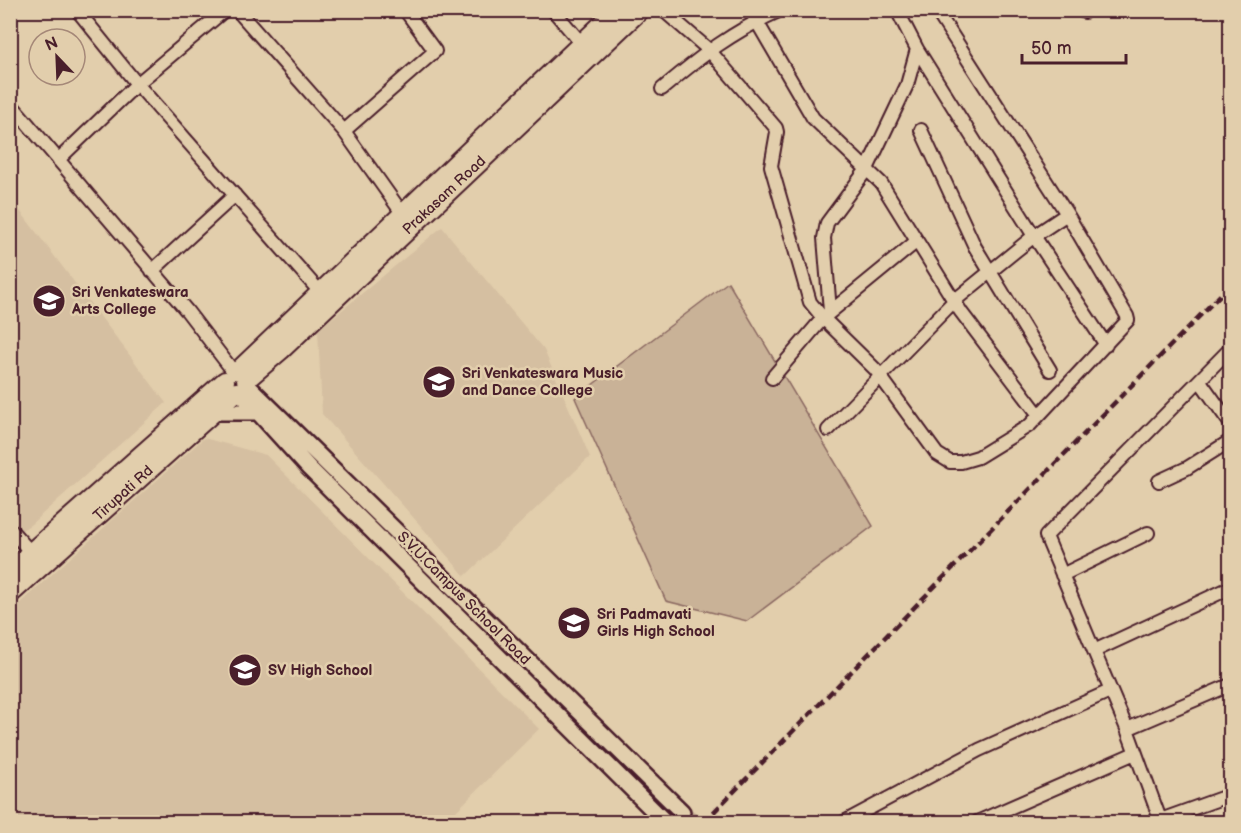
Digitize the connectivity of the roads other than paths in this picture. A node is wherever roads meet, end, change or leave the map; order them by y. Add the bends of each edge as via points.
1 (77, 10) edge
2 (225, 10) edge
3 (237, 10) edge
4 (405, 10) edge
5 (553, 10) edge
6 (617, 10) edge
7 (640, 10) edge
8 (663, 10) edge
9 (781, 10) edge
10 (897, 10) edge
11 (936, 10) edge
12 (753, 16) edge
13 (582, 44) junction
14 (917, 49) junction
15 (709, 50) junction
16 (137, 84) junction
17 (662, 89) dead end
18 (10, 103) edge
19 (921, 130) dead end
20 (344, 131) junction
21 (58, 160) junction
22 (867, 169) junction
23 (235, 195) junction
24 (402, 213) junction
25 (1067, 214) junction
26 (1034, 236) junction
27 (917, 241) junction
28 (152, 271) junction
29 (990, 272) junction
30 (320, 292) junction
31 (954, 301) junction
32 (826, 314) junction
33 (1106, 345) junction
34 (1230, 349) edge
35 (1050, 370) dead end
36 (880, 377) junction
37 (772, 378) dead end
38 (238, 381) junction
39 (1200, 381) junction
40 (215, 411) junction
41 (257, 412) junction
42 (1039, 415) junction
43 (1230, 423) edge
44 (828, 430) dead end
45 (1230, 441) edge
46 (1160, 481) dead end
47 (10, 529) edge
48 (1148, 533) dead end
49 (37, 559) junction
50 (1062, 575) junction
51 (14, 577) edge
52 (1230, 588) edge
53 (1094, 651) junction
54 (1230, 685) edge
55 (1110, 691) junction
56 (1127, 729) junction
57 (1135, 753) junction
58 (1230, 795) edge
59 (682, 812) tunnel mouth
60 (665, 822) edge
61 (844, 822) edge
62 (977, 822) edge
63 (1159, 822) edge

1 - 16 street
2 - 16 street
3 - 20 street
4 - 20 street via 435,51
5 - 13 street
6 - 13 main road, Prakasam Road
7 - 38 main road, Prakasam Road via 281,350
8 - 15 street
9 - 12 street
10 - 14 street
11 - 25 street
12 - 15 street
12 - 22 street via 813,118
13 - 24 main road, Prakasam Road
14 - 22 street via 907,85
14 - 26 street
15 - 17 street
15 - 32 street via 776,128 771,166 806,296
16 - 21 street
16 - 23 street
18 - 21 street
19 - 29 street
20 - 24 street
21 - 28 street
22 - 27 street via 882,183
22 - 32 street via 827,223
23 - 28 street
23 - 30 street
24 - 30 main road, Prakasam Road
25 - 26 street
25 - 33 street via 1127,316 1127,322
26 - 29 street
26 - 33 street
27 - 31 street
27 - 32 street
28 - 38 street
29 - 31 street
29 - 35 street
30 - 38 main road, Prakasam Road
31 - 36 street
31 - 42 street
32 - 36 street
32 - 37 street
33 - 42 street
34 - 39 street
36 - 42 street via 938,454 950,462 978,457 1030,425
36 - 44 street
38 - 40 main road, Tirupati Rd
38 - 41 street, S.V.U.Campus School Road
38 - 49 main road, Tirupati Rd
38 - 59 street, S.V.U.Campus School Road
39 - 43 street
39 - 50 street via 1048,531 1047,540
40 - 41 street
40 - 49 main road, Tirupati Rd
41 - 60 street, S.V.U.Campus School Road
45 - 46 street
47 - 49 street
48 - 50 street
49 - 51 main road, Tirupati Rd
50 - 53 street
52 - 53 street
53 - 55 street
54 - 56 street
55 - 56 street
55 - 61 street via 979,750
56 - 57 street
57 - 62 street
57 - 63 street
58 - 63 street

